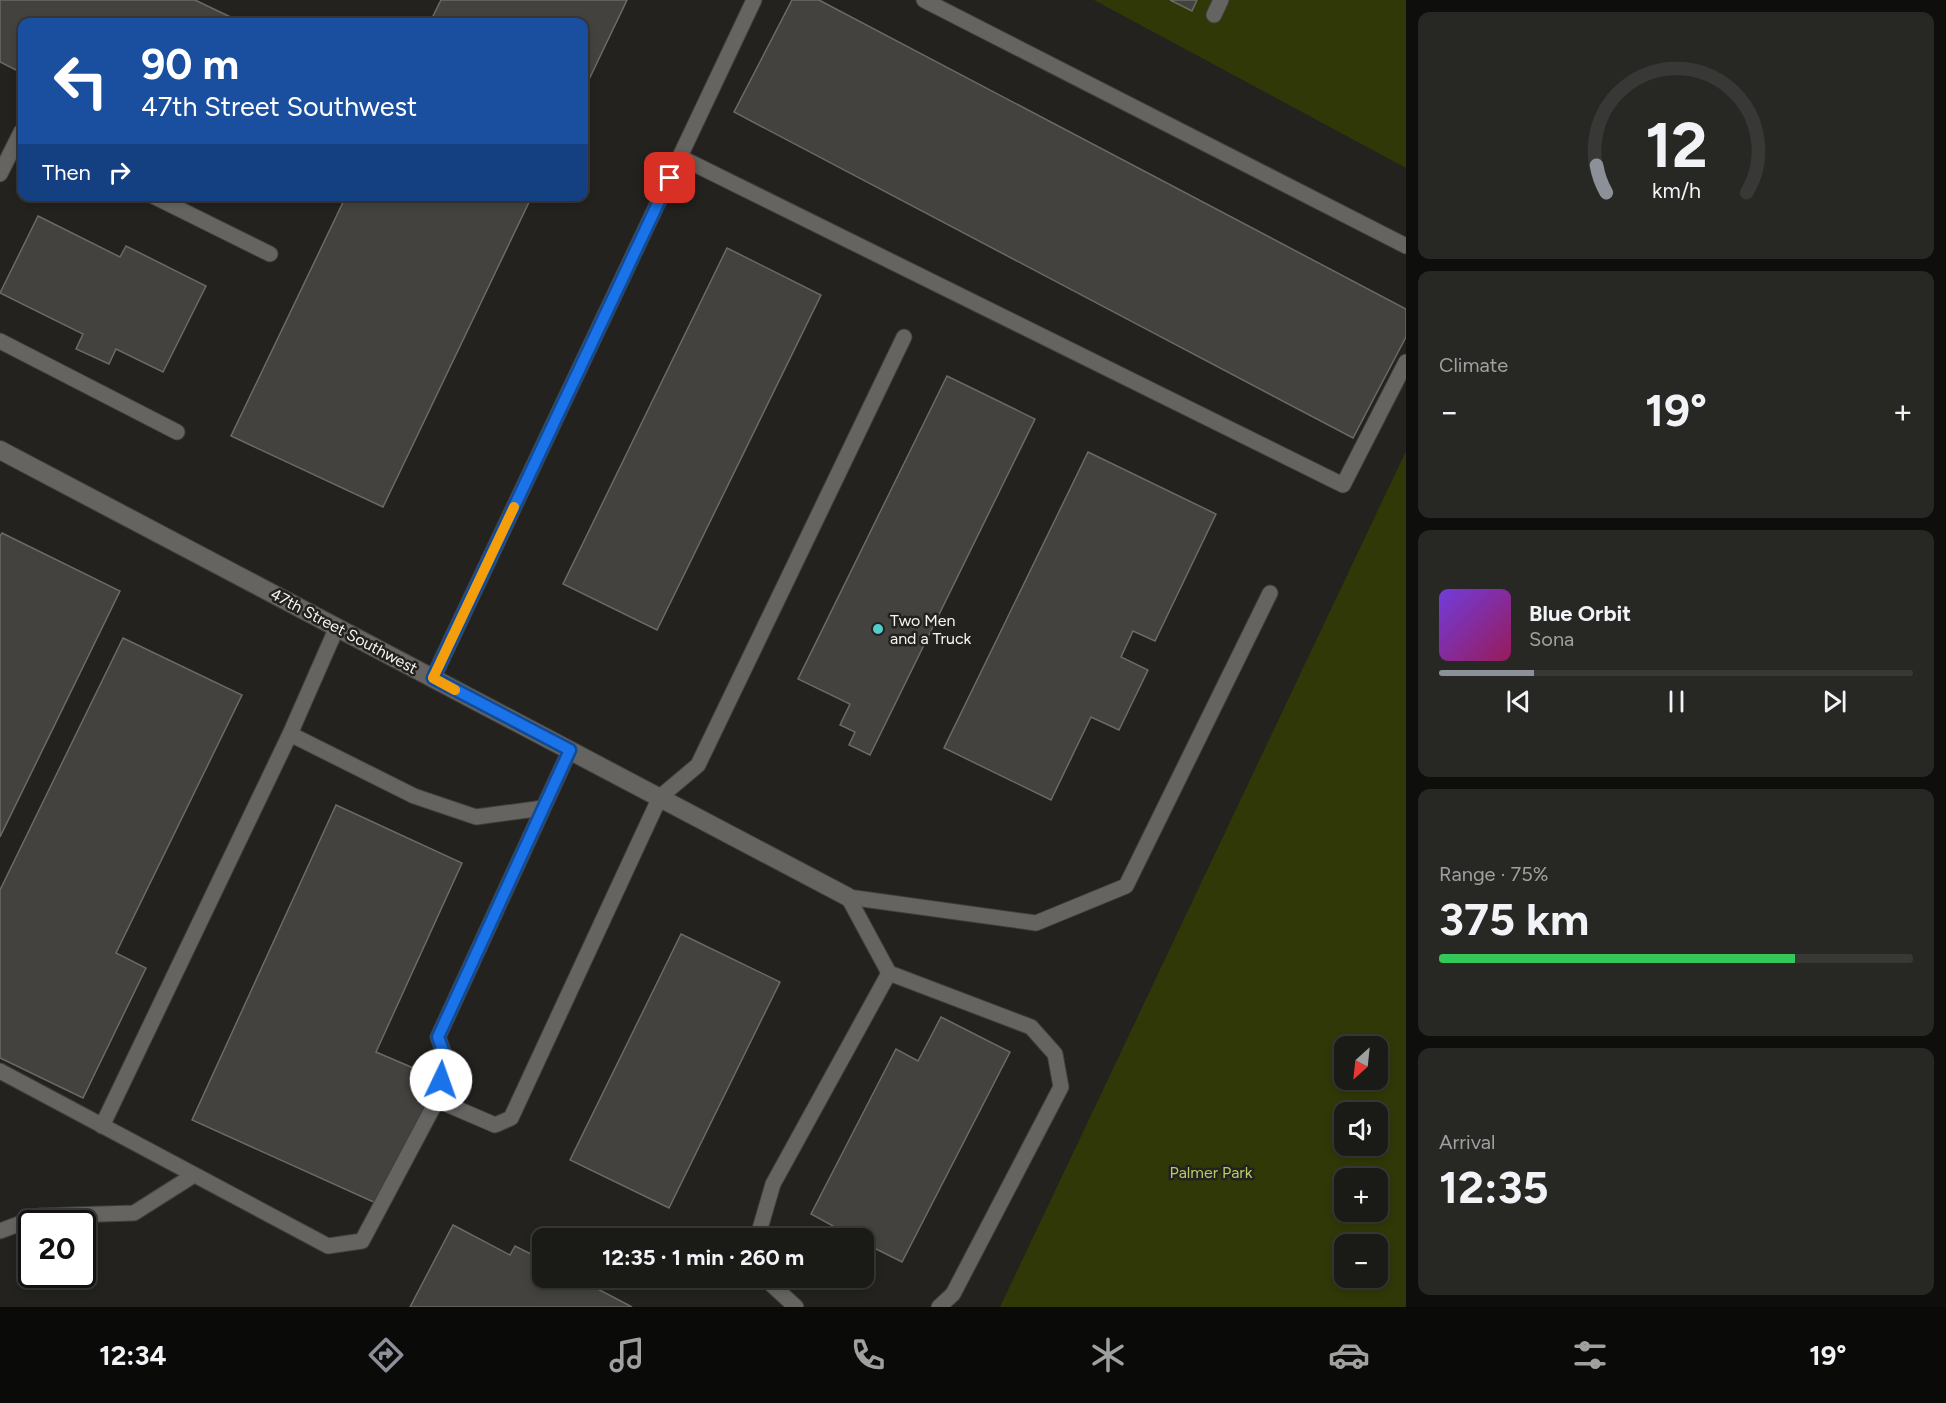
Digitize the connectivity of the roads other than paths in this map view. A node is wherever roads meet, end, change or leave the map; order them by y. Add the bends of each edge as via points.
1 (754, 0) edge
2 (924, 0) edge
3 (1221, 0) edge
4 (1214, 15) dead end
5 (18, 138) edge
6 (680, 157) junction
7 (0, 174) edge
8 (163, 201) edge
9 (1406, 246) edge
10 (270, 254) dead end
11 (904, 337) dead end
12 (0, 341) edge
13 (1406, 362) edge
14 (177, 432) dead end
15 (0, 450) edge
16 (1270, 593) dead end
17 (337, 627) junction
18 (433, 678) junction
19 (290, 734) junction
20 (570, 750) junction
21 (660, 797) junction
22 (543, 808) junction
23 (848, 897) junction
24 (889, 973) junction
25 (0, 1071) edge
26 (437, 1101) junction
27 (102, 1126) junction
28 (194, 1175) junction
29 (760, 1228) edge
30 (0, 1231) edge
31 (775, 1288) edge
32 (796, 1307) edge
33 (939, 1307) edge

1 - 6 lane
2 - 9 lane
3 - 4 lane
5 - 7 lane
6 - 13 lane via 1343,485
6 - 18 lane
8 - 10 lane
11 - 21 lane via 698,765
12 - 14 lane
15 - 17 street, 47th Street Southwest
16 - 23 lane via 1126,886 1036,923
17 - 18 street, 47th Street Southwest
17 - 19 lane
18 - 20 street, 47th Street Southwest
19 - 22 lane via 414,796 476,817
19 - 27 lane
20 - 21 street, 47th Street Southwest
20 - 22 lane
21 - 23 street, 47th Street Southwest
21 - 26 lane via 511,1118 495,1125
22 - 26 lane via 438,1037 446,1059
23 - 24 lane
24 - 29 lane via 773,1184
24 - 33 lane via 1031,1027 1055,1054 1061,1087 953,1294
25 - 27 lane
26 - 28 lane via 362,1241 328,1246
27 - 28 lane
28 - 30 lane via 134,1213 40,1216
31 - 32 lane

